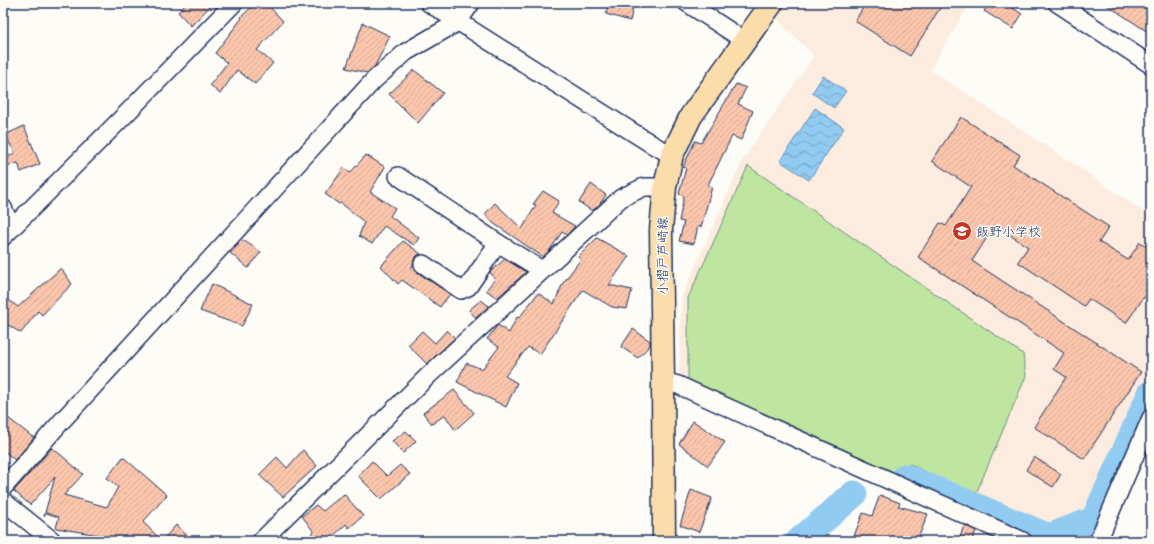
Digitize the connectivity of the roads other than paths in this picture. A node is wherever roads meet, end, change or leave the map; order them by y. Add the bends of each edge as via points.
1 (234, 3) edge
2 (429, 3) edge
3 (471, 3) edge
4 (687, 3) edge
5 (772, 3) edge
6 (1057, 3) edge
7 (458, 22) junction
8 (745, 41) junction
9 (1151, 66) edge
10 (672, 155) junction
11 (398, 176) dead end
12 (665, 187) junction
13 (3, 208) edge
14 (7, 233) edge
15 (498, 243) junction
16 (423, 264) dead end
17 (542, 270) junction
18 (663, 381) junction
19 (1151, 418) edge
20 (3, 488) edge
21 (3, 501) edge
22 (1005, 537) edge
23 (53, 541) edge
24 (261, 541) edge
25 (664, 541) edge
26 (1023, 541) edge
27 (1098, 541) edge

1 - 14 street
2 - 7 street
3 - 7 street
4 - 8 street
5 - 8 main road, 小摺戸芦崎線
6 - 9 street
7 - 10 street
7 - 20 street via 406,52 374,80
8 - 10 main road, 小摺戸芦崎線 via 691,116
10 - 12 main road, 小摺戸芦崎線
11 - 15 street
12 - 17 street via 644,187 621,198
12 - 18 main road, 小摺戸芦崎線 via 660,230
13 - 14 street
15 - 16 street via 468,287 461,290
15 - 17 street
17 - 24 street via 430,374
18 - 22 street via 678,385
18 - 25 main road, 小摺戸芦崎線
19 - 27 street
21 - 23 street
22 - 26 street

